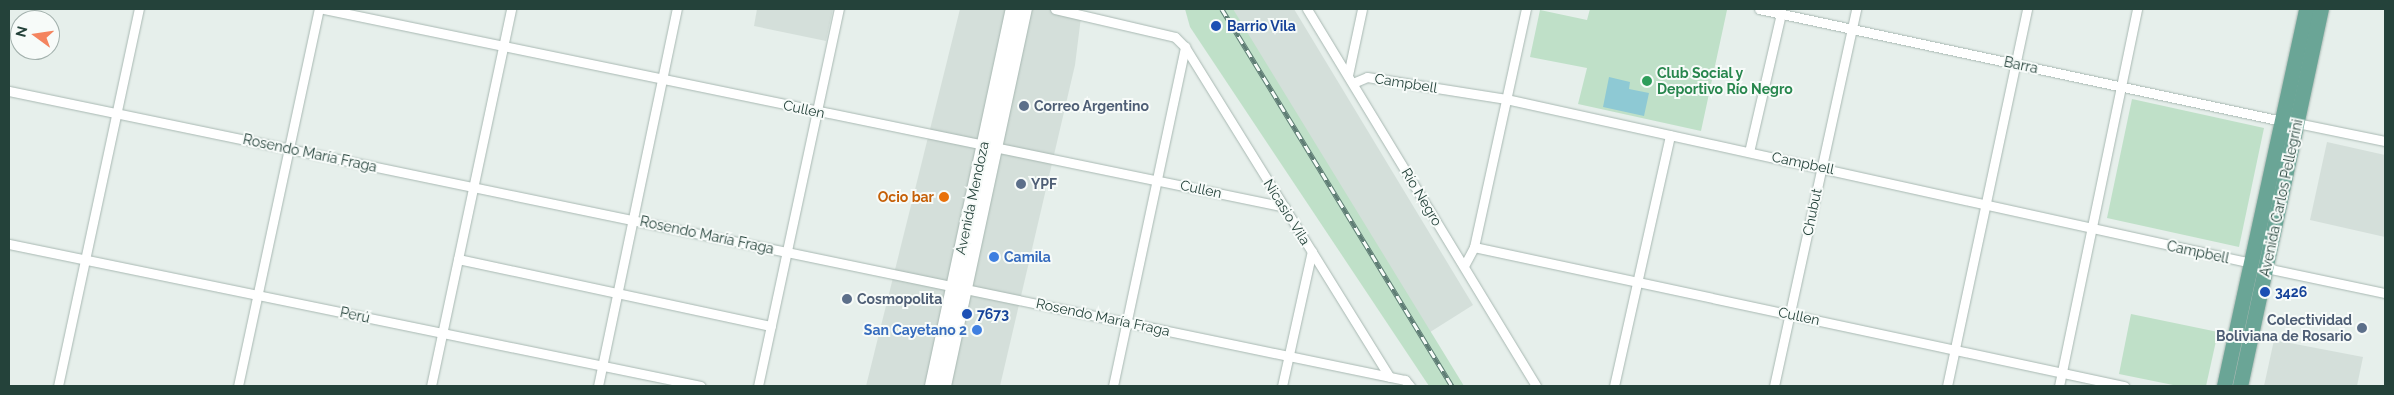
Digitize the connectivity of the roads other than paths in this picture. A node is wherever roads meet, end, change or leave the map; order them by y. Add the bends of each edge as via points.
1 (139, 9) edge
2 (319, 9) edge
3 (324, 9) edge
4 (511, 9) edge
5 (677, 9) edge
6 (839, 9) edge
7 (1013, 9) edge
8 (1025, 9) edge
9 (1055, 9) edge
10 (1307, 9) edge
11 (1362, 9) edge
12 (1526, 9) edge
13 (1759, 9) edge
14 (1856, 9) edge
15 (2028, 9) edge
16 (2136, 9) edge
17 (2306, 9) edge
18 (2322, 9) edge
19 (1780, 13) junction
20 (1852, 28) junction
21 (503, 46) junction
22 (1184, 47) junction
23 (2016, 64) junction
24 (662, 79) junction
25 (1351, 79) junction
26 (2120, 86) junction
27 (9, 91) edge
28 (1506, 99) junction
29 (817, 111) junction
30 (116, 113) junction
31 (2290, 122) junction
32 (1670, 135) junction
33 (2385, 141) edge
34 (989, 147) junction
35 (289, 148) junction
36 (1749, 152) junction
37 (1822, 167) junction
38 (1156, 180) junction
39 (474, 187) junction
40 (1985, 205) junction
41 (1285, 207) junction
42 (632, 219) junction
43 (2092, 230) junction
44 (9, 244) edge
45 (1474, 247) junction
46 (1312, 251) junction
47 (787, 252) junction
48 (458, 259) junction
49 (85, 260) junction
50 (2259, 265) junction
51 (1464, 266) junction
52 (1637, 282) junction
53 (959, 287) junction
54 (617, 293) junction
55 (2385, 293) edge
56 (258, 295) junction
57 (1790, 314) junction
58 (1127, 322) junction
59 (771, 326) junction
60 (442, 333) junction
61 (1955, 350) junction
62 (1288, 356) junction
63 (602, 366) junction
64 (2062, 373) junction
65 (1390, 377) junction
66 (1408, 383) edge
67 (58, 386) edge
68 (238, 386) edge
69 (431, 386) edge
70 (598, 386) edge
71 (700, 386) edge
72 (758, 386) edge
73 (932, 386) edge
74 (944, 386) edge
75 (1113, 386) edge
76 (1282, 386) edge
77 (1536, 386) edge
78 (1614, 386) edge
79 (1774, 386) edge
80 (1947, 386) edge
81 (2058, 386) edge
82 (2124, 386) edge
83 (2224, 386) edge
84 (2240, 386) edge

1 - 30 street
2 - 35 street
3 - 21 street, Cullen
4 - 21 street
5 - 24 street
6 - 29 street
7 - 34 main road, Avenida Mendoza
8 - 34 main road, Avenida Mendoza
9 - 22 street via 1175,36
10 - 25 street, Río Negro
11 - 25 street
12 - 28 street
13 - 19 street, Barra
14 - 20 street, Chubut
15 - 23 street
16 - 26 street
17 - 31 main road, Avenida Carlos Pellegrini
18 - 31 main road, Avenida Carlos Pellegrini
19 - 20 street, Barra
19 - 36 street
20 - 23 street, Barra
20 - 37 street, Chubut
21 - 24 street, Cullen
21 - 39 street
22 - 38 street
22 - 41 street, Nicasio Vila
23 - 26 street, Barra
23 - 40 street
24 - 29 street, Cullen
24 - 42 street
25 - 28 street, Campbell via 1367,77
25 - 51 street, Río Negro
26 - 31 street, Barra
26 - 43 street
27 - 30 street, Rosendo María Fraga
28 - 32 street, Campbell
28 - 45 street
29 - 34 street, Cullen
29 - 47 street
30 - 35 street, Rosendo María Fraga
30 - 49 street
31 - 33 street, Barra
31 - 50 main road, Avenida Carlos Pellegrini
32 - 36 street, Campbell
32 - 52 street
34 - 38 street, Cullen
34 - 53 main road, Avenida Mendoza
35 - 39 street, Rosendo María Fraga
35 - 56 street
36 - 37 street, Campbell
37 - 40 street, Campbell
37 - 57 street, Chubut
38 - 41 street, Cullen
38 - 58 street
39 - 42 street, Rosendo María Fraga
39 - 48 street
40 - 43 street, Campbell
40 - 61 street
41 - 46 street, Nicasio Vila
42 - 47 street, Rosendo María Fraga
42 - 54 street
43 - 50 street, Campbell
43 - 64 street
44 - 49 street, Perú
45 - 51 street
45 - 52 street, Cullen
46 - 62 street
46 - 65 street, Nicasio Vila
47 - 53 street, Rosendo María Fraga
47 - 59 street
48 - 54 street
48 - 60 street
49 - 56 street, Perú
49 - 67 street
50 - 55 street, Campbell
50 - 83 main road, Avenida Carlos Pellegrini
50 - 84 main road, Avenida Carlos Pellegrini
51 - 77 street, Río Negro
52 - 57 street, Cullen
52 - 78 street
53 - 58 street, Rosendo María Fraga
53 - 73 main road, Avenida Mendoza
53 - 74 main road, Avenida Mendoza
54 - 59 street
54 - 63 street
56 - 60 street, Perú
56 - 68 street
57 - 61 street, Cullen
57 - 79 street, Chubut
58 - 62 street, Rosendo María Fraga
58 - 75 street
59 - 72 street
60 - 63 street, Perú
60 - 69 street
61 - 64 street, Cullen
61 - 80 street
62 - 65 street, Rosendo María Fraga
62 - 76 street
63 - 70 street
63 - 71 street, Perú
64 - 81 street
64 - 82 street, Cullen
65 - 66 street, Rosendo María Fraga

